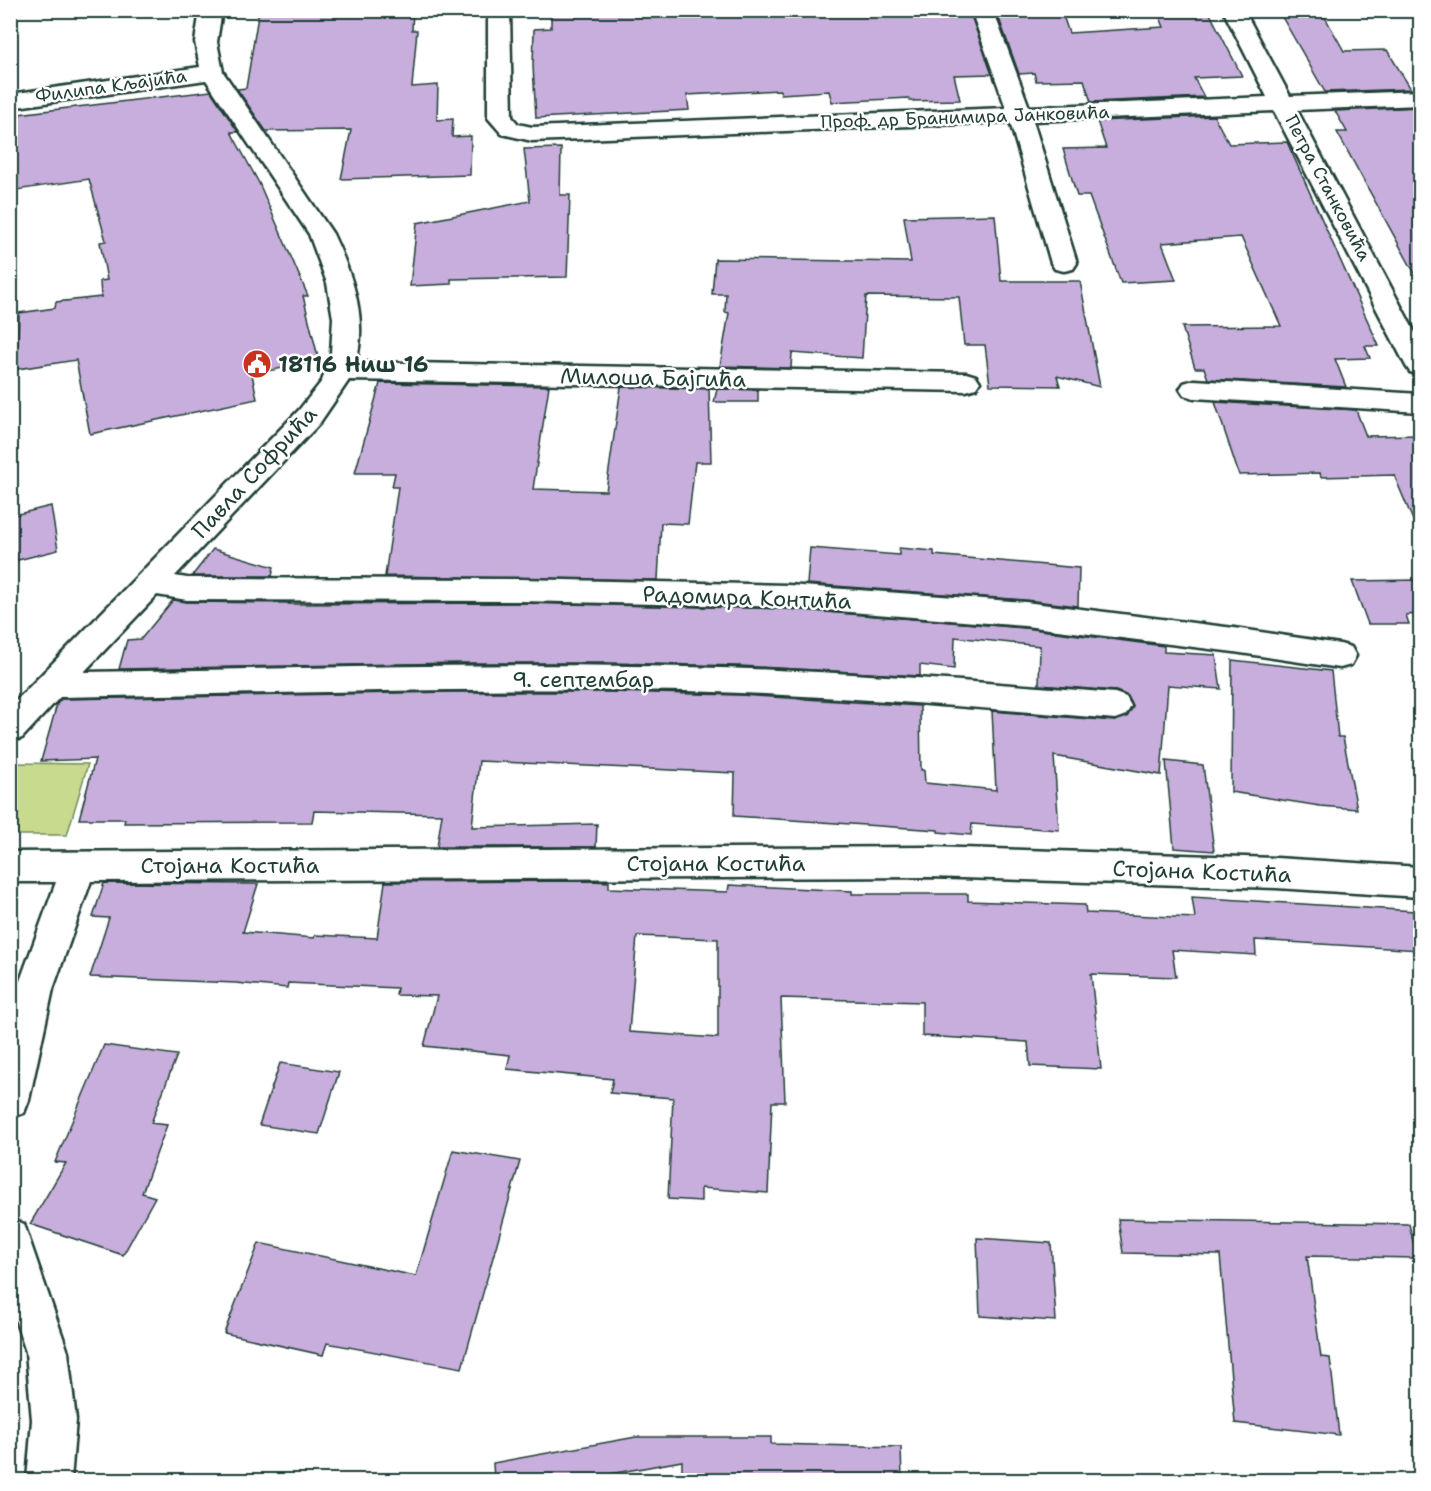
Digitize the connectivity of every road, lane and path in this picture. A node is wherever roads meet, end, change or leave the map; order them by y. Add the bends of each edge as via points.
1 (211, 10) edge
2 (498, 10) edge
3 (982, 10) edge
4 (1233, 10) edge
5 (212, 72) junction
6 (1420, 98) edge
7 (10, 101) edge
8 (1284, 104) junction
9 (1020, 115) junction
10 (1064, 263) dead end
11 (1420, 366) edge
12 (340, 371) junction
13 (966, 382) dead end
14 (1194, 389) dead end
15 (1420, 403) edge
16 (150, 582) junction
17 (1340, 656) dead end
18 (50, 685) junction
19 (1115, 706) dead end
20 (10, 729) edge
21 (79, 865) junction
22 (10, 867) edge
23 (1420, 882) edge
24 (23, 993) edge
25 (10, 1100) edge
26 (10, 1238) edge
27 (49, 1480) edge

1 - 5 street, Павла Софрића via 206,42
2 - 9 street, Проф. др Бранимира Јанковића via 500,118 510,129 532,134
3 - 9 street
4 - 8 street, Петра Станковића
5 - 7 street, Филипа Кљајића
5 - 12 street, Павла Софрића via 321,234 333,258 348,334
6 - 8 street, Проф. др Бранимира Јанковића
8 - 9 street, Проф. др Бранимира Јанковића
8 - 11 street, Петра Станковића
9 - 10 street
12 - 13 street, Милоша Бајгића
12 - 16 street, Павла Софрића via 309,417
14 - 15 street
16 - 17 street, Радомира Контића via 187,589 800,596 1036,615
16 - 18 street, Павла Софрића
18 - 19 street, 9. септембар via 464,678 686,679 891,688
18 - 20 street, Павла Софрића
21 - 22 street, Стојана Костића
21 - 23 street, Стојана Костића via 929,862 1275,873
21 - 24 street
24 - 25 street
26 - 27 street via 47,1353 54,1420

